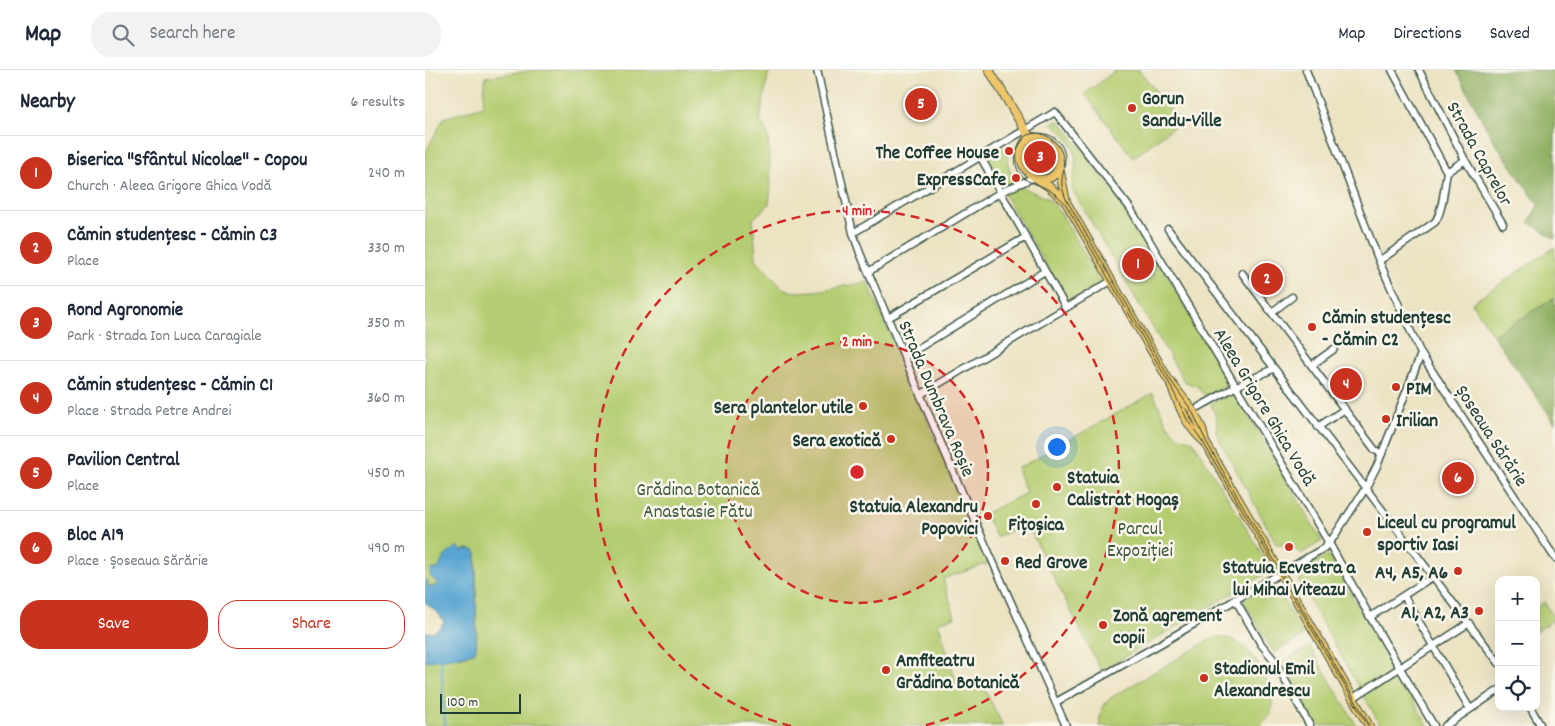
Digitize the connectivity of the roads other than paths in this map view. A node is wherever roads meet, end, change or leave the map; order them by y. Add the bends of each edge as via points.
1 (817, 70) edge
2 (989, 70) edge
3 (1306, 70) edge
4 (1392, 70) edge
5 (1419, 70) edge
6 (1025, 131) junction
7 (1030, 138) junction
8 (980, 156) junction
9 (1465, 160) junction
10 (1059, 165) junction
11 (1447, 172) junction
12 (1037, 178) junction
13 (1001, 192) junction
14 (1066, 202) junction
15 (1503, 224) dead end
16 (1168, 229) dead end
17 (853, 233) junction
18 (1026, 237) junction
19 (1379, 261) junction
20 (1045, 271) junction
21 (868, 272) junction
22 (1242, 273) dead end
23 (1111, 281) junction
24 (1292, 297) dead end
25 (1066, 308) junction
26 (1272, 312) junction
27 (888, 318) junction
28 (1335, 349) dead end
29 (1421, 354) junction
30 (904, 358) junction
31 (1312, 365) junction
32 (1273, 369) junction
33 (1235, 387) junction
34 (921, 396) junction
35 (1199, 407) dead end
36 (1345, 409) junction
37 (1318, 427) junction
38 (1383, 454) junction
39 (1365, 490) junction
40 (1329, 543) junction
41 (1555, 558) edge
42 (1281, 573) junction
43 (1431, 577) junction
44 (1404, 596) junction
45 (1235, 599) junction
46 (1370, 617) junction
47 (1469, 623) junction
48 (1433, 646) junction
49 (1495, 658) edge
50 (1400, 668) junction
51 (1495, 693) edge
52 (1353, 698) junction
53 (1056, 702) junction
54 (1470, 709) junction
55 (1533, 711) edge
56 (1066, 726) edge
57 (1310, 726) edge
58 (1369, 726) edge
59 (1435, 726) edge
60 (1445, 726) edge
61 (1541, 726) edge

1 - 17 street, Strada Dumbrava Roșie
2 - 6 main road
3 - 19 street, Șoseaua Sărărie
4 - 11 street
5 - 9 street, Strada Caprelor
6 - 7 main road
6 - 8 street
6 - 33 street, Aleea Grigore Ghica Vodă via 1055,112 1130,208
7 - 10 main road via 1049,142 1058,155
7 - 12 main road via 1023,144 1021,158 1025,169
8 - 13 street
8 - 17 street
9 - 11 street
9 - 15 street, Strada Caprelor
10 - 12 main road via 1052,176 1044,180
10 - 14 main road
11 - 19 street via 1440,215 1435,222
12 - 13 street
12 - 14 main road
13 - 18 street
13 - 21 street
14 - 23 main road
16 - 32 street
17 - 21 street, Strada Dumbrava Roșie
18 - 20 street
18 - 27 street
19 - 29 street, Șoseaua Sărărie
20 - 25 street
20 - 30 street
21 - 27 street, Strada Dumbrava Roșie
22 - 26 street
23 - 25 street
23 - 42 main road via 1168,379 1197,419 1205,442
24 - 26 street
25 - 34 street
26 - 31 street
27 - 30 street, Strada Dumbrava Roșie
28 - 31 street
29 - 38 street
29 - 41 street, Șoseaua Sărărie
30 - 34 street, Strada Dumbrava Roșie
31 - 36 street
32 - 33 street
32 - 37 street
33 - 35 street
33 - 40 street, Aleea Grigore Ghica Vodă
34 - 53 street, Strada Dumbrava Roșie
36 - 37 street
36 - 38 street via 1375,450
37 - 39 street
38 - 39 street
39 - 40 street
39 - 43 street
40 - 42 street
40 - 46 street, Aleea Grigore Ghica Vodă
42 - 45 street
42 - 52 main road
43 - 44 street
43 - 47 street
44 - 46 street
44 - 48 street
45 - 53 street
45 - 57 street via 1274,660
46 - 50 street, Aleea Grigore Ghica Vodă
47 - 48 street
47 - 49 street
48 - 50 street
48 - 54 street
50 - 52 street
50 - 59 street, Aleea Grigore Ghica Vodă
51 - 54 street
52 - 58 main road
53 - 56 street, Strada Dumbrava Roșie
54 - 60 street
55 - 61 street

